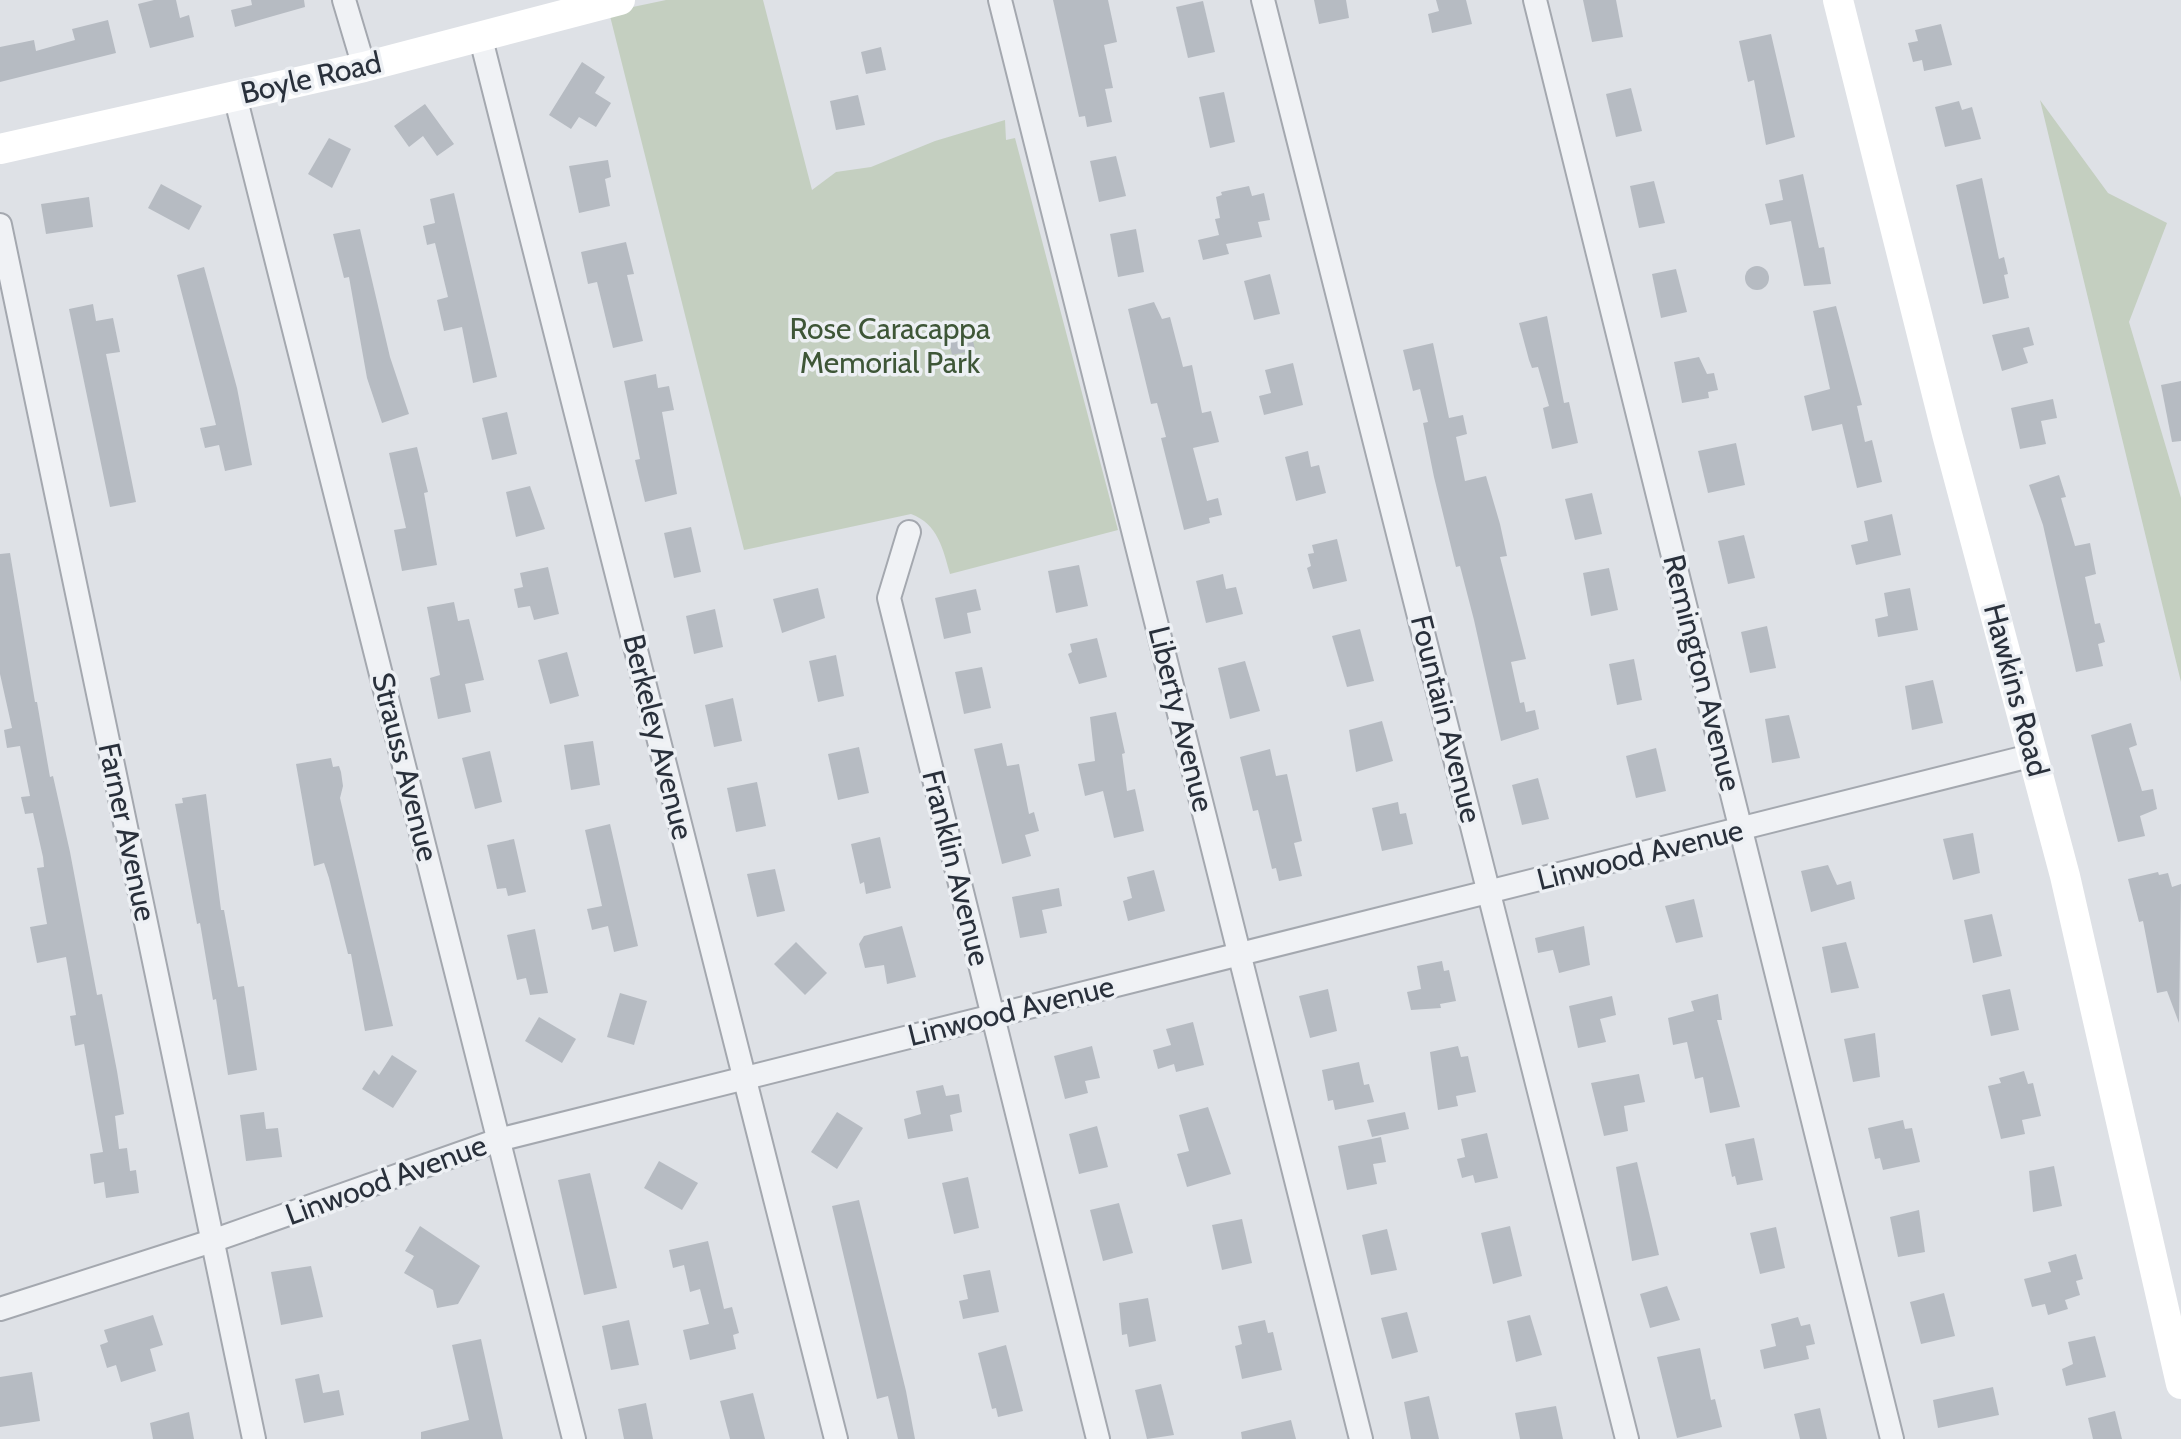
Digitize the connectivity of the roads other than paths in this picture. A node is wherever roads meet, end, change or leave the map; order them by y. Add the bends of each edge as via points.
1 (344, 0) edge
2 (620, 0) edge
3 (1000, 0) edge
4 (1263, 0) edge
5 (1535, 0) edge
6 (1838, 0) edge
7 (480, 35) junction
8 (364, 67) junction
9 (235, 96) junction
10 (0, 149) edge
11 (0, 225) edge
12 (909, 532) dead end
13 (2034, 755) junction
14 (1741, 830) junction
15 (1489, 891) junction
16 (1239, 953) junction
17 (993, 1015) junction
18 (745, 1079) junction
19 (498, 1140) junction
20 (212, 1241) junction
21 (0, 1309) edge
22 (2181, 1384) edge
23 (254, 1439) edge
24 (574, 1439) edge
25 (836, 1439) edge
26 (1098, 1439) edge
27 (1361, 1439) edge
28 (1627, 1439) edge
29 (1892, 1439) edge

1 - 8 street
2 - 7 street, Boyle Road
3 - 16 street, Liberty Avenue
4 - 15 street, Fountain Avenue
5 - 14 street, Remington Avenue
6 - 13 street, Hawkins Road
7 - 8 street, Boyle Road
7 - 18 street, Berkeley Avenue
8 - 9 street, Boyle Road
9 - 10 street, Boyle Road
9 - 19 street, Strauss Avenue
11 - 20 street, Farner Avenue
12 - 17 street, Franklin Avenue via 889,598
13 - 14 street, Linwood Avenue
13 - 22 street, Hawkins Road
14 - 15 street, Linwood Avenue
14 - 29 street, Remington Avenue
15 - 16 street, Linwood Avenue
15 - 28 street, Fountain Avenue
16 - 17 street, Linwood Avenue
16 - 27 street, Liberty Avenue
17 - 18 street, Linwood Avenue
17 - 26 street, Franklin Avenue
18 - 19 street, Linwood Avenue
18 - 25 street, Berkeley Avenue
19 - 20 street, Linwood Avenue
19 - 24 street, Strauss Avenue
20 - 21 street, Linwood Avenue
20 - 23 street, Farner Avenue

